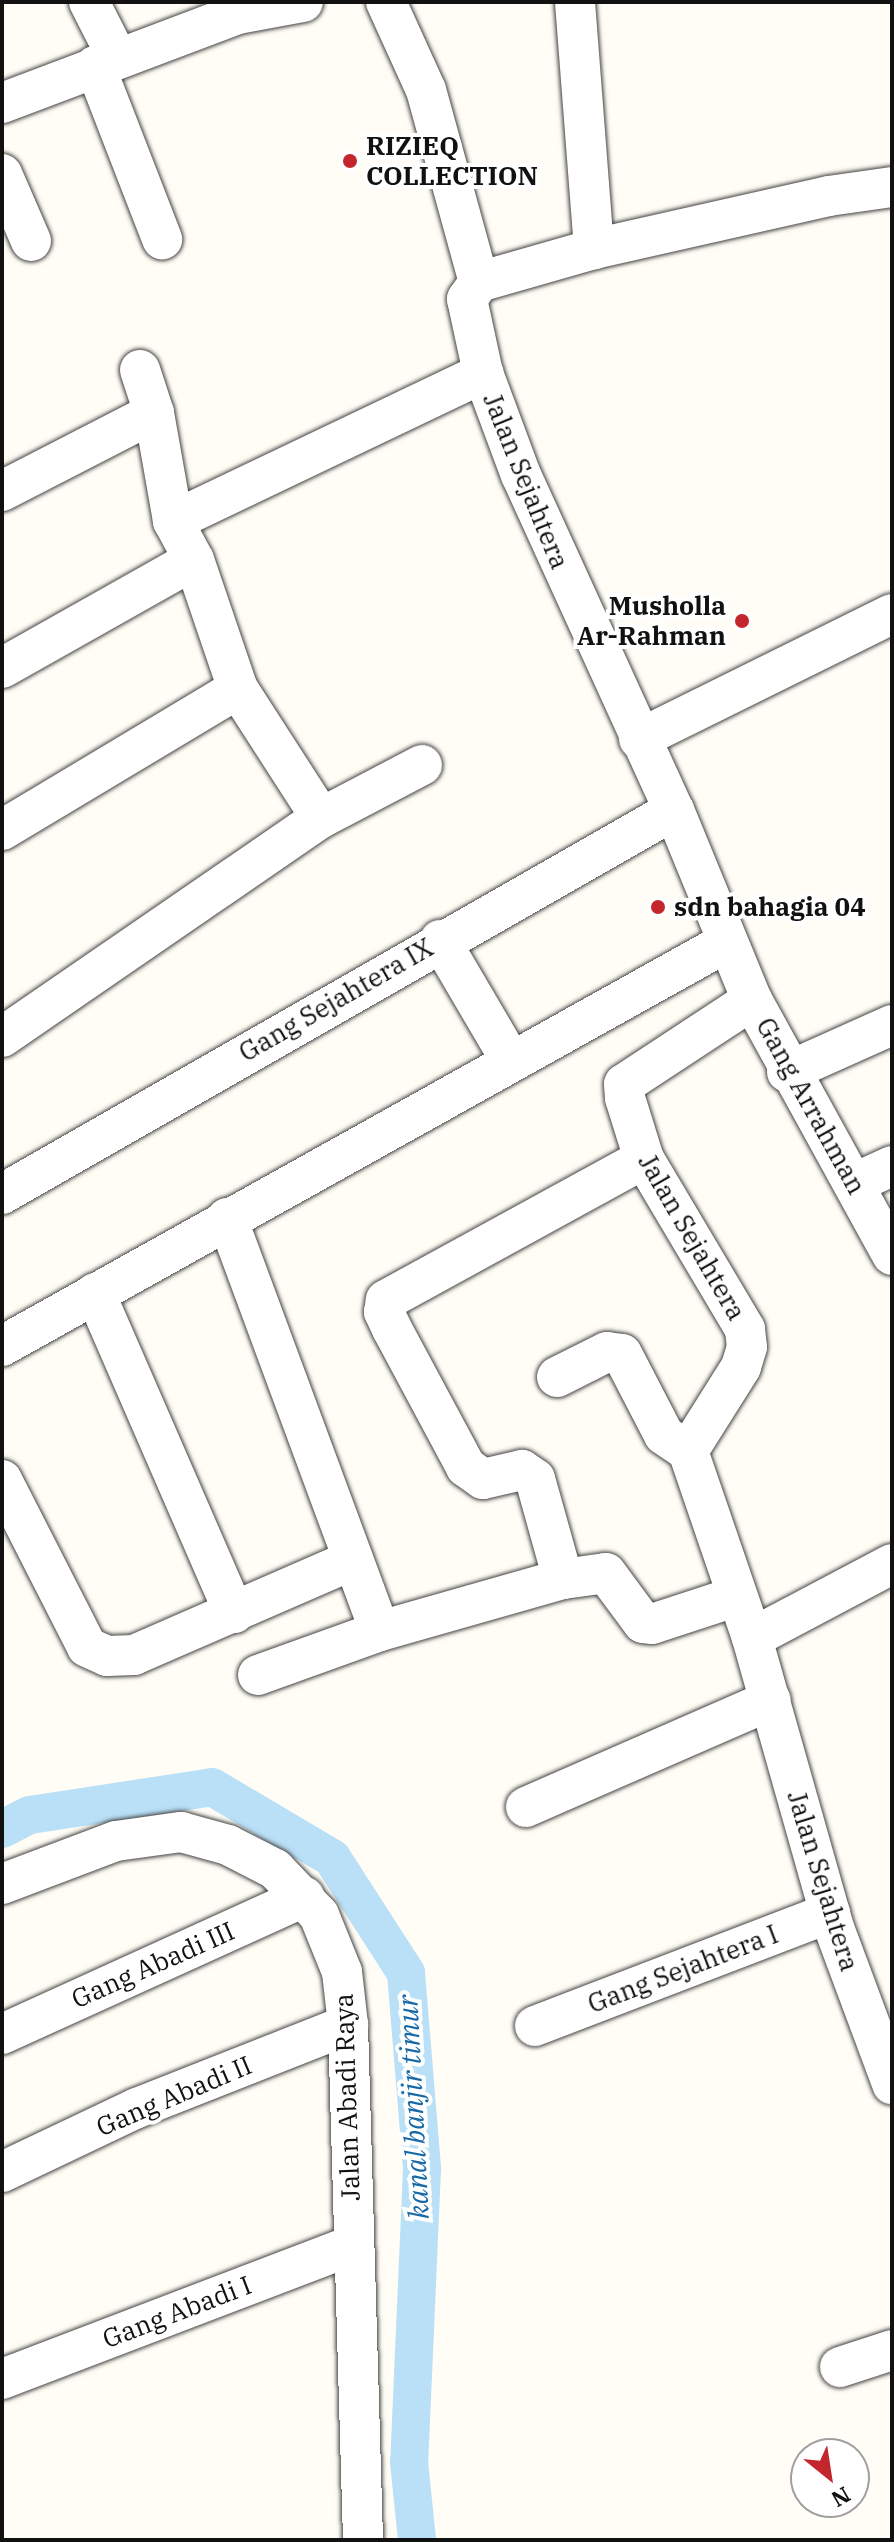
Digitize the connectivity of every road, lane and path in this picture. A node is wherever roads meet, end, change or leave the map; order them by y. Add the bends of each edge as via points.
1 (89, 2) edge
2 (303, 2) edge
3 (386, 2) edge
4 (575, 2) edge
5 (236, 8) edge
6 (106, 61) junction
7 (2, 103) edge
8 (2, 174) edge
9 (892, 187) edge
10 (162, 239) dead end
11 (31, 241) dead end
12 (594, 249) junction
13 (479, 282) junction
14 (140, 370) dead end
15 (483, 373) junction
16 (154, 413) junction
17 (2, 491) edge
18 (173, 521) junction
19 (194, 560) junction
20 (892, 614) edge
21 (2, 668) edge
22 (238, 689) junction
23 (639, 739) junction
24 (422, 765) dead end
25 (674, 810) junction
26 (321, 818) junction
27 (2, 830) edge
28 (440, 940) junction
29 (727, 942) junction
30 (752, 1000) junction
31 (892, 1025) edge
32 (2, 1037) edge
33 (511, 1061) junction
34 (787, 1072) junction
35 (644, 1159) junction
36 (892, 1166) edge
37 (855, 1183) junction
38 (2, 1194) edge
39 (227, 1218) junction
40 (892, 1255) edge
41 (95, 1293) junction
42 (2, 1346) edge
43 (557, 1377) dead end
44 (688, 1451) junction
45 (2, 1480) edge
46 (353, 1560) junction
47 (892, 1564) edge
48 (563, 1579) junction
49 (734, 1597) junction
50 (234, 1613) junction
51 (380, 1631) junction
52 (752, 1638) junction
53 (258, 1675) dead end
54 (771, 1700) junction
55 (526, 1807) dead end
56 (6, 1874) edge
57 (304, 1897) junction
58 (830, 1913) junction
59 (348, 2025) junction
60 (535, 2026) dead end
61 (2, 2034) edge
62 (892, 2083) edge
63 (2, 2172) edge
64 (352, 2245) junction
65 (892, 2350) edge
66 (840, 2367) dead end
67 (2, 2379) edge
68 (363, 2540) edge

1 - 6 street
2 - 5 street
3 - 13 street, Jalan Sejahtera via 426,90
4 - 12 street
5 - 6 street
6 - 7 street
6 - 10 street
8 - 11 street
9 - 12 street via 829,196
12 - 13 street
13 - 15 street, Jalan Sejahtera via 467,299
14 - 16 street
15 - 18 street
15 - 23 street, Jalan Sejahtera via 549,543
16 - 17 street
16 - 18 street
18 - 19 street
19 - 21 street
19 - 22 street
20 - 23 street
22 - 26 street
22 - 27 street
23 - 25 street, Jalan Sejahtera
24 - 26 street
25 - 28 street, Gang Sejahtera IX
25 - 29 street, Jalan Sejahtera
26 - 32 street
28 - 33 street
28 - 38 street, Gang Sejahtera IX
29 - 30 street, Jalan Sejahtera
29 - 33 street
30 - 34 street, Gang Arrahman
30 - 35 street, Jalan Sejahtera via 624,1084
31 - 34 street
33 - 39 street
34 - 37 street, Gang Arrahman
35 - 44 street, Jalan Sejahtera via 745,1329 741,1367
35 - 48 street via 386,1300 392,1329 466,1467 483,1479 522,1470 535,1479
36 - 37 street
37 - 40 street, Gang Arrahman
39 - 41 street
39 - 46 street
41 - 42 street
41 - 50 street
43 - 44 street via 607,1352 622,1354 664,1435
44 - 49 street, Jalan Sejahtera
45 - 50 street via 87,1647 107,1656 134,1655
46 - 50 street
46 - 51 street
47 - 52 street
48 - 49 street via 606,1573 643,1623 652,1624
48 - 51 street
49 - 52 street, Jalan Sejahtera
51 - 53 street
52 - 54 street, Jalan Sejahtera
54 - 55 street
54 - 58 street, Jalan Sejahtera
56 - 57 street, Jalan Abadi Raya via 116,1841 181,1832 259,1860
57 - 59 street, Jalan Abadi Raya via 334,1943
57 - 61 street, Gang Abadi III
58 - 60 street, Gang Sejahtera I
58 - 62 street, Jalan Sejahtera
59 - 63 street, Gang Abadi II via 137,2108
59 - 64 street, Jalan Abadi Raya
64 - 67 street, Gang Abadi I
64 - 68 street, Jalan Abadi Raya
65 - 66 street

